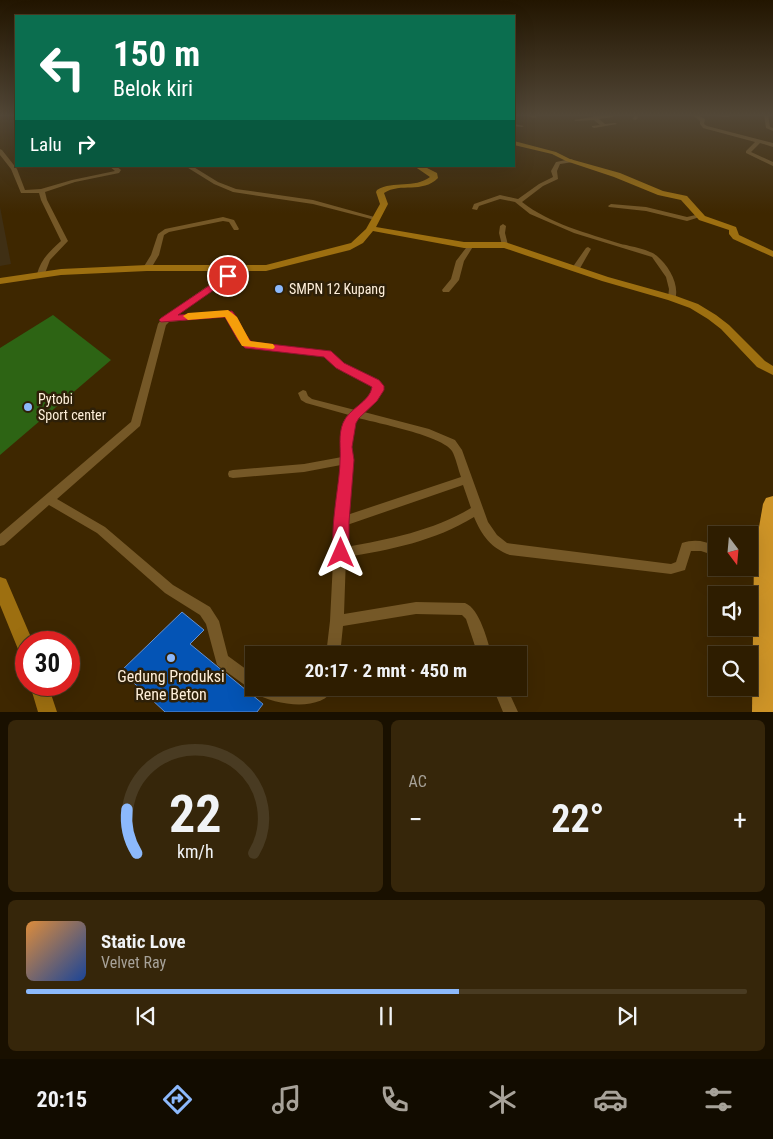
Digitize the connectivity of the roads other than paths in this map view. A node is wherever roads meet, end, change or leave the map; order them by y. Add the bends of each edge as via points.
1 (531, 147) edge
2 (753, 147) edge
3 (0, 151) edge
4 (15, 158) edge
5 (571, 161) junction
6 (10, 164) junction
7 (773, 164) edge
8 (114, 167) edge
9 (190, 167) edge
10 (419, 167) edge
11 (42, 191) junction
12 (517, 201) junction
13 (612, 206) dead end
14 (475, 210) dead end
15 (700, 216) junction
16 (375, 218) junction
17 (503, 226) dead end
18 (370, 228) junction
19 (236, 230) dead end
20 (505, 245) junction
21 (471, 246) junction
22 (588, 249) dead end
23 (773, 254) edge
24 (147, 268) junction
25 (239, 268) junction
26 (576, 268) junction
27 (40, 274) junction
28 (0, 281) edge
29 (446, 290) dead end
30 (672, 298) junction
31 (165, 320) junction
32 (773, 371) edge
33 (303, 393) dead end
34 (354, 415) junction
35 (347, 460) junction
36 (233, 474) dead end
37 (467, 479) junction
38 (50, 500) junction
39 (773, 504) edge
40 (477, 510) junction
41 (341, 522) junction
42 (0, 541) edge
43 (708, 548) edge
44 (341, 553) junction
45 (758, 563) edge
46 (758, 576) edge
47 (0, 584) edge
48 (337, 621) junction
49 (19, 631) edge
50 (334, 646) edge
51 (482, 646) edge
52 (245, 677) edge
53 (43, 696) edge
54 (275, 696) edge
55 (323, 696) edge
56 (504, 696) edge
57 (48, 712) edge
58 (511, 712) edge
59 (765, 712) edge

1 - 5 street
2 - 7 street via 748,152
3 - 6 street
4 - 6 street
5 - 12 street via 558,163 554,180
5 - 15 street via 684,198
6 - 11 street via 23,192
8 - 11 street via 117,172
9 - 16 street via 216,184 235,191 306,200
10 - 16 street via 434,174 434,178 421,186 385,188 380,192 384,204
11 - 27 street via 65,241 47,257
12 - 14 street via 500,197 476,205
12 - 30 street via 532,213 576,232 654,256 670,277
13 - 15 street via 646,209 687,219
15 - 23 street via 733,229 736,238
16 - 18 street
17 - 20 street
18 - 21 street
18 - 25 street via 367,235 352,247 266,268
19 - 24 street via 232,221 223,219 167,230 161,234 155,256
20 - 21 street
20 - 26 street
21 - 29 street via 460,261 455,280
22 - 26 street
24 - 25 street
24 - 27 street
25 - 31 street
26 - 30 street
27 - 28 street
30 - 32 street via 712,317
31 - 34 street via 224,312 234,320 243,340 249,345 327,354 378,386 373,398
31 - 38 street via 158,334 136,424
33 - 34 street via 309,401
34 - 35 street via 349,423 346,442
34 - 37 street via 425,432 451,443
35 - 36 street via 304,468
35 - 41 street
37 - 40 street
37 - 41 street
38 - 42 street
38 - 52 street via 101,530 168,589 206,611 212,621 222,660
39 - 45 highway via 764,556
40 - 43 street via 488,535 501,547 510,550 671,569 681,566 689,545
40 - 44 street via 462,520 396,544
41 - 44 street
44 - 48 street
46 - 59 highway
47 - 49 street
48 - 50 street
48 - 51 street via 416,608 465,609 471,615
53 - 57 street
54 - 55 street via 296,706 317,704
56 - 58 street

